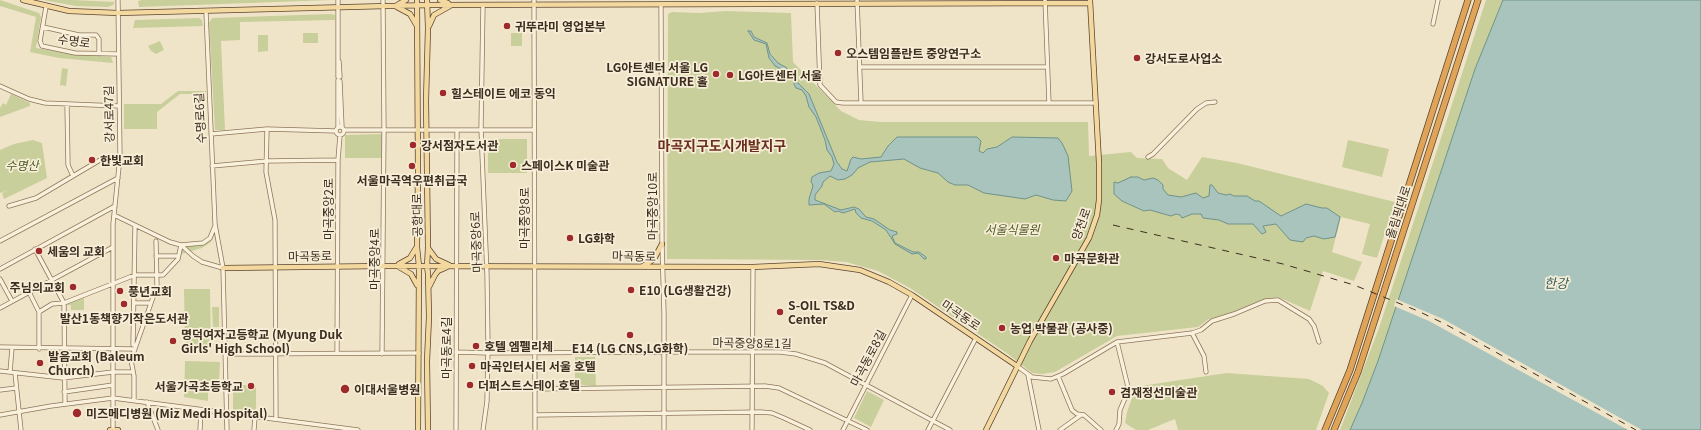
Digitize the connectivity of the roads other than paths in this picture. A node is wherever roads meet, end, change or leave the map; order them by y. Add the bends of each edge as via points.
1 (23, 0) edge
2 (118, 0) edge
3 (338, 0) edge
4 (383, 0) edge
5 (406, 0) edge
6 (440, 0) edge
7 (1438, 0) edge
8 (1468, 0) edge
9 (1478, 0) edge
10 (912, 1) edge
11 (1045, 1) edge
12 (1090, 1) edge
13 (427, 2) edge
14 (598, 2) edge
15 (780, 2) edge
16 (857, 2) edge
17 (418, 3) edge
18 (534, 3) edge
19 (817, 3) junction
20 (452, 5) junction
21 (483, 5) junction
22 (662, 5) junction
23 (46, 6) junction
24 (383, 6) junction
25 (396, 6) junction
26 (338, 8) junction
27 (206, 12) junction
28 (118, 13) junction
29 (1433, 24) dead end
30 (417, 26) junction
31 (43, 27) junction
32 (428, 28) junction
33 (99, 54) junction
34 (118, 54) junction
35 (860, 67) junction
36 (1047, 67) junction
37 (0, 86) edge
38 (861, 102) junction
39 (1215, 102) dead end
40 (1096, 103) junction
41 (1049, 104) junction
42 (67, 105) junction
43 (119, 106) junction
44 (267, 129) junction
45 (340, 129) junction
46 (384, 129) junction
47 (481, 129) junction
48 (417, 130) junction
49 (426, 130) junction
50 (457, 130) junction
51 (534, 130) junction
52 (211, 134) junction
53 (120, 157) junction
54 (1148, 157) dead end
55 (338, 160) junction
56 (266, 161) junction
57 (212, 166) junction
58 (73, 176) junction
59 (118, 178) junction
60 (9, 206) dead end
61 (115, 206) junction
62 (114, 215) junction
63 (215, 224) junction
64 (135, 226) junction
65 (0, 241) edge
66 (156, 241) dead end
67 (181, 244) junction
68 (662, 244) junction
69 (113, 247) junction
70 (417, 247) junction
71 (428, 248) junction
72 (35, 249) junction
73 (156, 256) junction
74 (178, 256) junction
75 (338, 266) junction
76 (384, 266) junction
77 (396, 266) junction
78 (419, 266) junction
79 (427, 266) junction
80 (453, 266) junction
81 (487, 266) junction
82 (534, 266) junction
83 (644, 266) junction
84 (274, 267) junction
85 (663, 267) junction
86 (753, 267) junction
87 (223, 268) junction
88 (0, 269) edge
89 (135, 275) junction
90 (156, 275) junction
91 (0, 279) edge
92 (51, 280) junction
93 (112, 284) junction
94 (418, 287) junction
95 (429, 289) junction
96 (29, 292) junction
97 (912, 295) junction
98 (12, 302) junction
99 (64, 303) junction
100 (134, 303) junction
101 (151, 303) junction
102 (0, 308) edge
103 (39, 312) junction
104 (1192, 333) junction
105 (976, 338) junction
106 (1117, 342) junction
107 (1319, 342) dead end
108 (0, 347) edge
109 (12, 348) junction
110 (39, 348) junction
111 (64, 348) junction
112 (113, 348) junction
113 (134, 348) junction
114 (456, 352) junction
115 (663, 352) junction
116 (274, 353) junction
117 (337, 353) junction
118 (419, 353) junction
119 (488, 353) junction
120 (534, 353) junction
121 (752, 353) junction
122 (226, 354) junction
123 (382, 354) junction
124 (1017, 366) junction
125 (0, 371) edge
126 (10, 372) junction
127 (113, 372) junction
128 (133, 372) junction
129 (1206, 372) dead end
130 (15, 373) junction
131 (1028, 375) junction
132 (1058, 376) junction
133 (65, 378) junction
134 (866, 384) junction
135 (113, 385) junction
136 (752, 386) junction
137 (664, 387) junction
138 (16, 388) junction
139 (535, 389) junction
140 (0, 390) edge
141 (64, 392) junction
142 (113, 398) junction
143 (134, 400) junction
144 (147, 402) junction
145 (65, 404) junction
146 (200, 410) junction
147 (19, 412) junction
148 (752, 412) junction
149 (227, 413) junction
150 (664, 413) junction
151 (0, 415) edge
152 (535, 415) junction
153 (1081, 415) junction
154 (255, 417) junction
155 (276, 419) junction
156 (848, 420) junction
157 (933, 420) junction
158 (322, 425) junction
159 (21, 430) edge
160 (110, 430) edge
161 (114, 430) edge
162 (118, 430) edge
163 (158, 430) edge
164 (200, 430) edge
165 (226, 430) edge
166 (254, 430) edge
167 (321, 430) edge
168 (358, 430) edge
169 (418, 430) edge
170 (428, 430) edge
171 (456, 430) edge
172 (484, 430) edge
173 (535, 430) edge
174 (664, 430) edge
175 (752, 430) edge
176 (810, 430) edge
177 (843, 430) edge
178 (867, 430) edge
179 (928, 430) edge
180 (950, 430) edge
181 (986, 430) edge
182 (1039, 430) edge
183 (1060, 430) edge
184 (1101, 430) edge
185 (1116, 430) edge
186 (1325, 430) edge
187 (1334, 430) edge

1 - 23 main road
2 - 28 street, 강서로47길
3 - 26 street
4 - 24 street, 마곡중앙4로
5 - 25 main road
6 - 20 main road
7 - 29 street
8 - 186 highway, 올림픽대로 via 1350,370
9 - 187 highway, 올림픽대로 via 1358,372
10 - 11 main road
10 - 16 main road
11 - 12 main road
11 - 36 street
12 - 40 main road, 양천로
13 - 17 main road
13 - 20 main road
13 - 32 main road, 공항대로
14 - 18 main road
14 - 22 main road
15 - 19 main road
15 - 22 main road
16 - 19 main road
16 - 35 street
17 - 25 main road
17 - 30 main road, 공항대로
18 - 21 main road
18 - 51 street, 마곡중앙8로
19 - 38 street via 820,85 836,102
20 - 21 main road
20 - 32 main road via 434,15
21 - 47 street, 마곡중앙6로
22 - 68 street, 마곡중앙10로
23 - 28 main road via 69,11
23 - 31 street, 수명로
24 - 25 main road
24 - 26 main road
24 - 46 street, 마곡중앙4로
25 - 30 main road via 410,14
26 - 27 main road
26 - 45 street
27 - 28 main road
27 - 52 street, 수명로6길
28 - 34 street, 강서로47길
30 - 48 main road, 공항대로
31 - 33 street, 수명로 via 79,35 96,35 99,39
31 - 33 street, 수명로 via 40,41 42,46
32 - 49 main road, 공항대로
33 - 34 street, 수명로
34 - 43 street, 강서로47길
35 - 36 street
35 - 38 street
36 - 41 street
37 - 42 street via 29,99
38 - 41 street
39 - 54 street via 1206,103 1197,109
40 - 41 street
40 - 124 main road, 양천로 via 1099,163 1097,215 1089,238
42 - 43 street
42 - 58 street via 68,165
43 - 53 street, 강서로47길
44 - 45 street
44 - 52 street
44 - 56 street
45 - 46 street
45 - 55 street, 마곡중앙2로 via 337,134 340,134
46 - 48 street
46 - 76 street, 마곡중앙4로
47 - 50 street
47 - 51 street
47 - 81 street, 마곡중앙6로
48 - 49 street
48 - 70 main road, 공항대로
49 - 50 street
49 - 71 main road, 공항대로
50 - 80 street, 마곡동로4길
51 - 82 street, 마곡중앙8로
52 - 57 street, 수명로6길
53 - 58 street via 100,160
53 - 59 street, 강서로47길
55 - 56 street, 마곡중앙2로
55 - 75 street, 마곡중앙2로
56 - 57 street, 마곡중앙2로
56 - 84 street via 267,182 275,220
57 - 63 street, 수명로6길
58 - 60 street via 36,198
59 - 61 street, 강서로47길
59 - 65 street
61 - 62 street, 강서로47길
61 - 72 street
62 - 64 street
62 - 69 street, 강서로47길
63 - 67 street via 210,238 203,242
63 - 87 street, 수명로6길
64 - 67 street via 170,242
64 - 89 street
66 - 73 street
67 - 74 street
67 - 87 street via 202,262
68 - 83 main road via 654,259
68 - 85 street, 마곡중앙10로
69 - 92 street
69 - 93 street, 강서로47길
70 - 77 main road via 410,258
70 - 78 main road, 공항대로
71 - 79 main road, 공항대로
71 - 80 main road via 436,259
72 - 88 street
72 - 92 street
73 - 74 street
73 - 90 street
74 - 90 street via 166,273
75 - 76 main road, 마곡동로
75 - 84 main road, 마곡동로
75 - 117 street, 마곡중앙2로
76 - 77 main road, 마곡동로
76 - 123 street, 마곡중앙4로
77 - 78 main road, 마곡동로
77 - 94 main road via 411,274
78 - 79 main road, 마곡동로
78 - 94 main road, 공항대로
79 - 80 main road, 마곡동로
79 - 95 main road, 공항대로
80 - 81 main road, 마곡동로
80 - 95 main road via 438,271
80 - 114 street, 마곡동로4길
81 - 82 main road, 마곡동로
81 - 119 street, 마곡중앙6로
82 - 83 main road, 마곡동로
82 - 120 street, 마곡중앙8로
83 - 85 main road, 마곡동로
84 - 87 main road, 마곡동로
84 - 116 street
85 - 86 main road, 마곡동로
85 - 115 street, 마곡중앙10로
86 - 97 main road, 마곡동로 via 819,264 860,270
86 - 121 street
87 - 122 street, 수명로6길
89 - 90 street
89 - 93 street
89 - 100 street
90 - 101 street via 157,286
91 - 98 street
92 - 96 street
92 - 99 street
93 - 99 street
93 - 112 street, 강서로47길
94 - 118 main road, 공항대로
95 - 170 main road, 공항대로
96 - 98 street
96 - 103 street
97 - 105 main road, 마곡동로
97 - 134 street, 마곡동로8길
98 - 102 street
99 - 103 street via 52,304
99 - 111 street
100 - 101 street
100 - 113 street
101 - 113 street
103 - 110 street
104 - 106 street
104 - 107 street via 1212,321 1265,301 1278,300 1309,319
104 - 129 street via 1204,356
105 - 124 main road, 마곡동로
105 - 157 street
106 - 132 street
106 - 185 street via 1128,387
108 - 109 street
109 - 110 street
109 - 126 street
110 - 111 street
111 - 112 street
111 - 133 street
112 - 113 street
112 - 127 street, 강서로47길
113 - 128 street via 131,360
114 - 119 street
114 - 171 street, 마곡동로4길
115 - 120 street, 마곡중앙8로1길
115 - 121 street, 마곡중앙8로1길
115 - 137 street, 마곡중앙10로
116 - 117 street
116 - 122 street
116 - 155 street
117 - 123 street
118 - 123 street
118 - 169 main road, 공항대로
119 - 120 street
119 - 172 street, 마곡중앙6로
120 - 139 street, 마곡중앙8로
121 - 134 street, 마곡중앙8로1길 via 780,352 809,357
121 - 136 street
122 - 149 street, 수명로6길
124 - 131 street
124 - 181 main road, 양천로
125 - 126 street
126 - 130 street
127 - 128 street
127 - 133 street
127 - 135 street, 강서로47길
128 - 143 street
130 - 133 street
130 - 138 street
131 - 132 street via 1051,379
131 - 182 street
132 - 153 street via 1072,410
133 - 141 street
134 - 156 street, 마곡동로8길
134 - 157 street, 마곡중앙8로1길
135 - 141 street
135 - 142 street, 강서로47길
136 - 137 street
136 - 148 street
136 - 156 street via 780,388
137 - 139 street
137 - 150 street, 마곡중앙10로
138 - 140 street
138 - 147 street
139 - 152 street, 마곡중앙8로
141 - 145 street
142 - 143 street
142 - 145 street
142 - 161 street, 강서로47길
143 - 144 street
144 - 146 street
144 - 163 street
145 - 147 street
146 - 149 street
146 - 164 street
147 - 151 street
147 - 159 street
148 - 150 street
148 - 175 street
148 - 176 street via 772,413
149 - 154 street
149 - 165 street, 수명로6길
150 - 152 street
150 - 174 street, 마곡중앙10로
152 - 173 street, 마곡중앙8로
153 - 183 street
153 - 184 street
154 - 155 street
154 - 166 street
155 - 158 street
156 - 177 street, 마곡동로8길
156 - 178 street
157 - 179 street
157 - 180 street, 마곡중앙8로1길
158 - 167 street
158 - 168 street
160 - 161 main road
161 - 162 main road

